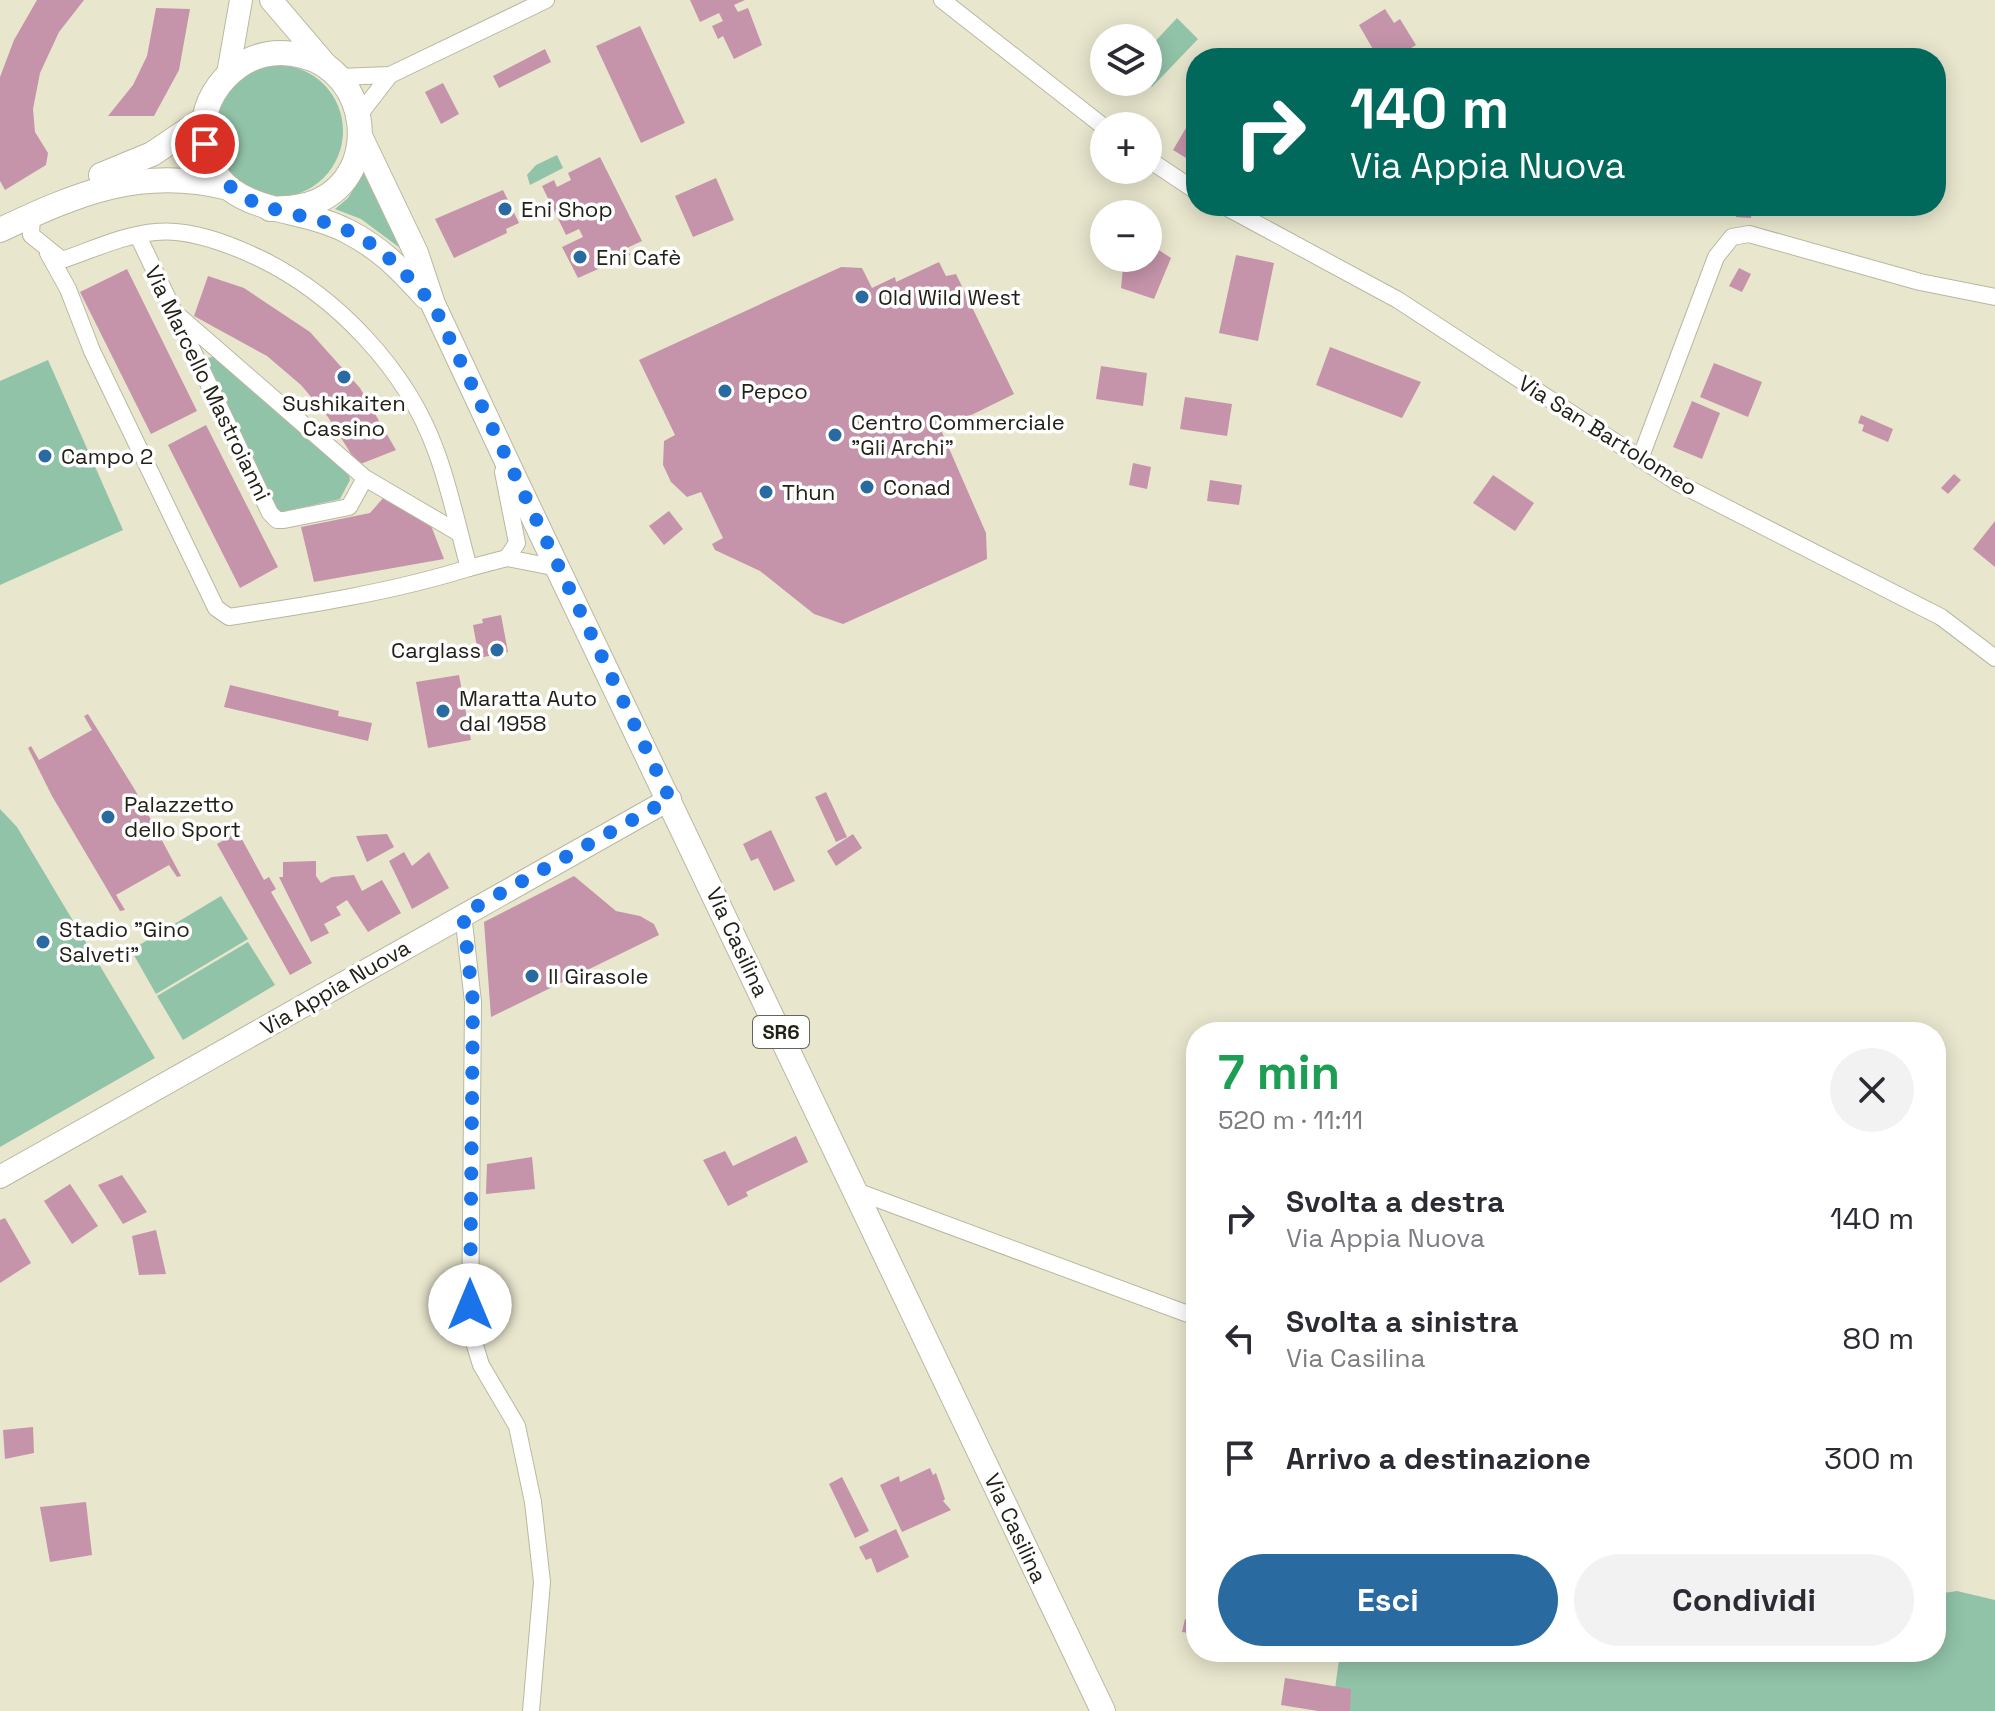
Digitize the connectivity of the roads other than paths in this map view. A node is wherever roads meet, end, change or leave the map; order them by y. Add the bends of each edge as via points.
1 (241, 0) edge
2 (271, 0) edge
3 (546, 0) edge
4 (942, 0) edge
5 (335, 73) junction
6 (228, 74) junction
7 (390, 75) junction
8 (1090, 116) edge
9 (204, 119) junction
10 (360, 126) junction
11 (1162, 168) edge
12 (130, 173) junction
13 (1186, 184) edge
14 (229, 188) junction
15 (270, 209) junction
16 (0, 213) edge
17 (32, 215) junction
18 (1243, 216) edge
19 (0, 230) edge
20 (138, 236) junction
21 (47, 252) junction
22 (1995, 297) edge
23 (433, 304) junction
24 (175, 313) junction
25 (495, 436) junction
26 (1640, 459) junction
27 (365, 478) junction
28 (459, 533) junction
29 (507, 558) junction
30 (469, 568) junction
31 (558, 568) junction
32 (1995, 658) edge
33 (670, 799) junction
34 (463, 914) junction
35 (0, 1177) edge
36 (856, 1191) junction
37 (1186, 1313) edge
38 (531, 1711) edge
39 (1103, 1711) edge

1 - 6 street
2 - 5 street
3 - 7 street
4 - 8 street
5 - 6 main road via 311,58 267,53
5 - 7 street
5 - 10 main road, Via Casilina / SR6 via 354,96
6 - 9 main road via 212,94
7 - 10 street
9 - 12 main road
9 - 14 main road, Via Casilina / SR6 via 213,168
10 - 15 main road via 354,163 340,184 296,208
10 - 23 main road, Via Casilina / SR6
11 - 13 street
12 - 14 main road, Via Casilina
12 - 16 main road
12 - 17 main road
14 - 15 main road, Via Casilina / SR6
15 - 23 main road, Via Casilina / SR6 via 343,229 384,251
17 - 19 main road
17 - 21 street via 31,235
18 - 26 street, Via San Bartolomeo via 1398,300
20 - 21 street via 62,260
20 - 24 street, Via Marcello Mastroianni
20 - 28 street via 156,231 224,243 298,278 331,306 385,363 417,410 436,450
21 - 30 street via 216,608 229,617 289,608
22 - 26 street via 1920,282 1749,234 1732,237 1716,257
23 - 25 main road, Via Casilina / SR6
24 - 27 street
24 - 27 street, Via Marcello Mastroianni via 277,520 349,507
25 - 29 street via 516,528 517,543
25 - 31 main road, Via Casilina / SR6
26 - 32 street, Via San Bartolomeo via 1941,617
27 - 28 street
28 - 30 street
29 - 30 street
29 - 31 street
31 - 33 main road, Via Casilina / SR6
33 - 34 street, Via Appia Nuova
33 - 36 main road, Via Casilina / SR6
34 - 35 street, Via Appia Nuova
34 - 38 street via 473,1002 470,1329 481,1365 517,1426 533,1502 542,1582
36 - 37 street
36 - 39 main road, Via Casilina / SR6

